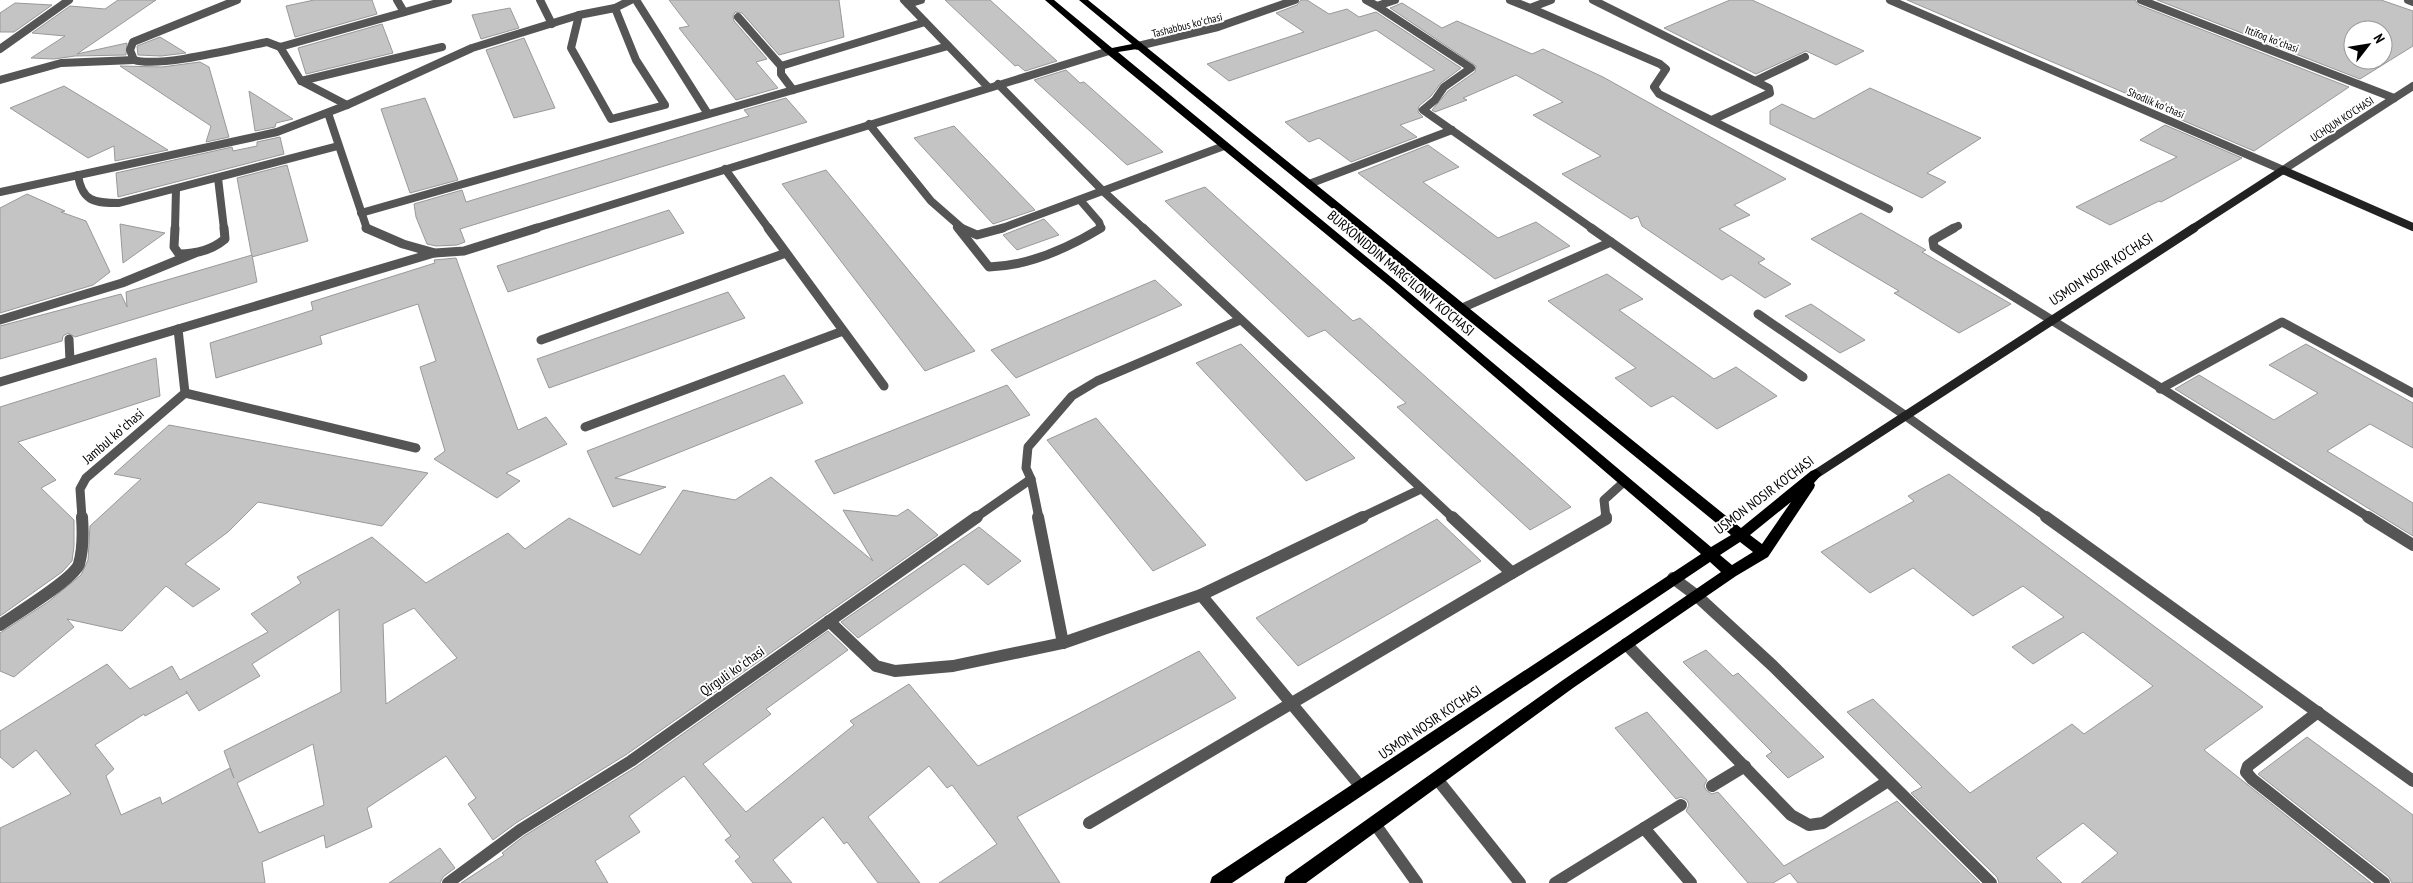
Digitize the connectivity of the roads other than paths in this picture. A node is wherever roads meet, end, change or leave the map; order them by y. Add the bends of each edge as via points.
1 (69, 0) edge
2 (237, 0) edge
3 (397, 0) edge
4 (448, 0) edge
5 (540, 0) edge
6 (631, 0) edge
7 (636, 0) edge
8 (921, 0) edge
9 (1049, 0) edge
10 (1083, 0) edge
11 (1295, 0) edge
12 (1366, 0) edge
13 (1395, 0) edge
14 (1510, 0) edge
15 (1551, 0) edge
16 (1593, 0) edge
17 (1890, 0) edge
18 (2141, 0) edge
19 (2408, 0) edge
20 (906, 2) edge
21 (2413, 2) edge
22 (1377, 6) junction
23 (615, 8) junction
24 (1530, 8) junction
25 (404, 12) junction
26 (579, 15) junction
27 (738, 16) dead end
28 (925, 22) junction
29 (552, 24) junction
30 (948, 46) junction
31 (1138, 46) junction
32 (280, 47) junction
33 (442, 47) dead end
34 (0, 49) edge
35 (1109, 51) junction
36 (1805, 57) dead end
37 (134, 60) junction
38 (781, 66) junction
39 (0, 80) edge
40 (301, 81) junction
41 (1755, 81) junction
42 (998, 84) junction
43 (2413, 86) edge
44 (988, 87) junction
45 (793, 90) junction
46 (2394, 98) junction
47 (347, 105) junction
48 (328, 113) junction
49 (708, 114) junction
50 (1712, 120) junction
51 (869, 124) junction
52 (1452, 130) junction
53 (338, 146) junction
54 (1224, 146) junction
55 (725, 169) junction
56 (2283, 170) junction
57 (78, 175) junction
58 (218, 178) junction
59 (1309, 184) junction
60 (176, 189) junction
61 (1103, 191) junction
62 (0, 192) edge
63 (1080, 200) junction
64 (1889, 209) dead end
65 (361, 213) junction
66 (953, 222) junction
67 (1958, 226) dead end
68 (2413, 227) edge
69 (1612, 242) junction
70 (786, 252) junction
71 (196, 253) junction
72 (435, 253) junction
73 (1462, 308) junction
74 (1758, 314) dead end
75 (0, 320) edge
76 (1240, 320) junction
77 (2051, 321) junction
78 (178, 329) junction
79 (843, 331) junction
80 (69, 339) dead end
81 (540, 340) dead end
82 (70, 361) junction
83 (1803, 377) dead end
84 (0, 382) edge
85 (884, 386) dead end
86 (2160, 389) junction
87 (185, 393) junction
88 (2413, 393) edge
89 (1906, 416) junction
90 (586, 428) dead end
91 (416, 448) dead end
92 (1816, 474) junction
93 (1031, 479) junction
94 (1625, 480) junction
95 (1421, 489) junction
96 (1741, 535) junction
97 (2413, 545) edge
98 (1763, 553) junction
99 (1710, 554) junction
100 (1731, 572) junction
101 (1512, 573) junction
102 (1673, 578) junction
103 (1201, 595) junction
104 (1697, 596) junction
105 (828, 621) junction
106 (0, 625) edge
107 (1064, 642) junction
108 (1626, 644) junction
109 (1292, 704) junction
110 (2318, 712) junction
111 (1745, 766) junction
112 (1437, 779) junction
113 (1888, 781) junction
114 (2413, 781) edge
115 (1712, 786) dead end
116 (1361, 787) junction
117 (1681, 805) dead end
118 (1089, 823) dead end
119 (1375, 824) junction
120 (1644, 828) junction
121 (448, 883) edge
122 (1218, 883) edge
123 (1292, 883) edge
124 (1417, 883) edge
125 (1520, 883) edge
126 (1555, 883) edge
127 (1691, 883) edge
128 (1991, 883) edge
129 (2384, 883) edge

1 - 34 street
2 - 37 street via 133,42 130,50
3 - 25 street
4 - 25 street
5 - 29 street
6 - 23 street
7 - 49 street
8 - 20 street
9 - 35 main road, BURXONIDDIN MARG’ILONIY KO’CHASI
10 - 31 main road, BURXONIDDIN MARG’ILONIY KO’CHASI
11 - 31 street, Tashabbus koʻchasi via 1237,22
12 - 22 street
13 - 22 street
14 - 24 street
15 - 24 street
16 - 41 street
17 - 56 street, Shodlik koʻchasi
18 - 46 street, Ittifoq koʻchasi
19 - 21 street
20 - 28 street
22 - 52 street via 1472,68 1444,87 1435,100 1423,108
23 - 26 street
23 - 26 street via 636,60 665,105 611,118 571,48
24 - 50 street via 1660,64 1666,69 1655,90
25 - 32 street
26 - 29 street
27 - 38 street
28 - 30 street
28 - 38 street
29 - 47 street via 472,48
30 - 44 street
30 - 45 street
31 - 35 main road
31 - 59 main road, BURXONIDDIN MARG’ILONIY KO’CHASI
32 - 37 street via 267,42 144,63
32 - 40 street
33 - 40 street
35 - 42 street
35 - 54 main road, BURXONIDDIN MARG’ILONIY KO’CHASI
36 - 41 street
37 - 39 street via 61,64
38 - 45 street via 781,74
40 - 47 street
41 - 50 street via 1769,88 1770,93
42 - 44 street
42 - 61 street
43 - 46 street, UCHQUN KO'CHASI
44 - 51 street
45 - 49 street
46 - 56 street, UCHQUN KO'CHASI
47 - 48 street
48 - 53 street
48 - 57 street via 277,132
49 - 65 street
50 - 64 street
51 - 55 street
51 - 66 street via 933,203
52 - 59 street
52 - 69 street
53 - 58 street
53 - 65 street
54 - 61 street
54 - 94 main road, BURXONIDDIN MARG’ILONIY KO’CHASI
55 - 70 street
55 - 72 street via 500,241 464,251
56 - 68 main road, Shodlik koʻchasi
56 - 77 main road, USMON NOSIR KO‘CHASI
57 - 60 street via 80,190 87,197 108,204
57 - 62 street
58 - 60 street
58 - 71 street via 225,239 219,245
59 - 73 main road, BURXONIDDIN MARG’ILONIY KO’CHASI
60 - 71 street via 174,247 179,254
61 - 63 street
61 - 76 street
63 - 66 street via 987,234 973,235
63 - 66 street via 1101,228 1069,245 1002,268 989,267
65 - 72 street via 367,230
67 - 77 street via 1934,240 1934,247
69 - 73 street
69 - 83 street
70 - 79 street
70 - 81 street
71 - 75 street via 68,304
72 - 78 street
73 - 96 main road, BURXONIDDIN MARG’ILONIY KO’CHASI
74 - 89 street
76 - 93 street via 1097,381 1072,396 1028,447 1026,468
76 - 95 street
77 - 86 street
77 - 89 main road, USMON NOSIR KO‘CHASI
78 - 82 street
78 - 87 street
79 - 85 street
79 - 90 street
80 - 82 street
82 - 84 street
86 - 88 street via 2282,322
86 - 97 street
87 - 91 street
87 - 106 street, Jambul koʻchasi via 86,478 80,490 83,530 79,565 67,579
89 - 92 main road, USMON NOSIR KO‘CHASI
89 - 110 street
92 - 96 main road, USMON NOSIR KO‘CHASI
92 - 98 main road
93 - 105 street, Qirguli koʻchasi
93 - 107 street
94 - 99 main road, BURXONIDDIN MARG’ILONIY KO’CHASI
94 - 101 street via 1604,500 1606,519
95 - 101 street
95 - 103 street
96 - 98 main road, BURXONIDDIN MARG’ILONIY KO’CHASI
96 - 99 main road, USMON NOSIR KO‘CHASI
98 - 100 main road
99 - 100 main road, BURXONIDDIN MARG’ILONIY KO’CHASI
99 - 102 main road, USMON NOSIR KO‘CHASI
100 - 104 main road
101 - 109 street
102 - 104 street
102 - 116 main road, USMON NOSIR KO‘CHASI
103 - 107 street
103 - 109 street
104 - 108 main road
104 - 113 street via 1773,666
105 - 107 street via 876,666 896,671 953,666
105 - 121 street, Qirguli koʻchasi via 631,761 520,830
108 - 111 street
108 - 112 main road
109 - 116 street
109 - 118 street
110 - 114 street
110 - 129 street via 2248,766 2246,772
111 - 113 street via 1791,815 1809,825 1823,823
111 - 115 street
112 - 119 main road
112 - 125 street
113 - 128 street
116 - 122 main road, USMON NOSIR KO‘CHASI
117 - 120 street
119 - 123 main road
119 - 124 street
120 - 126 street
120 - 127 street

